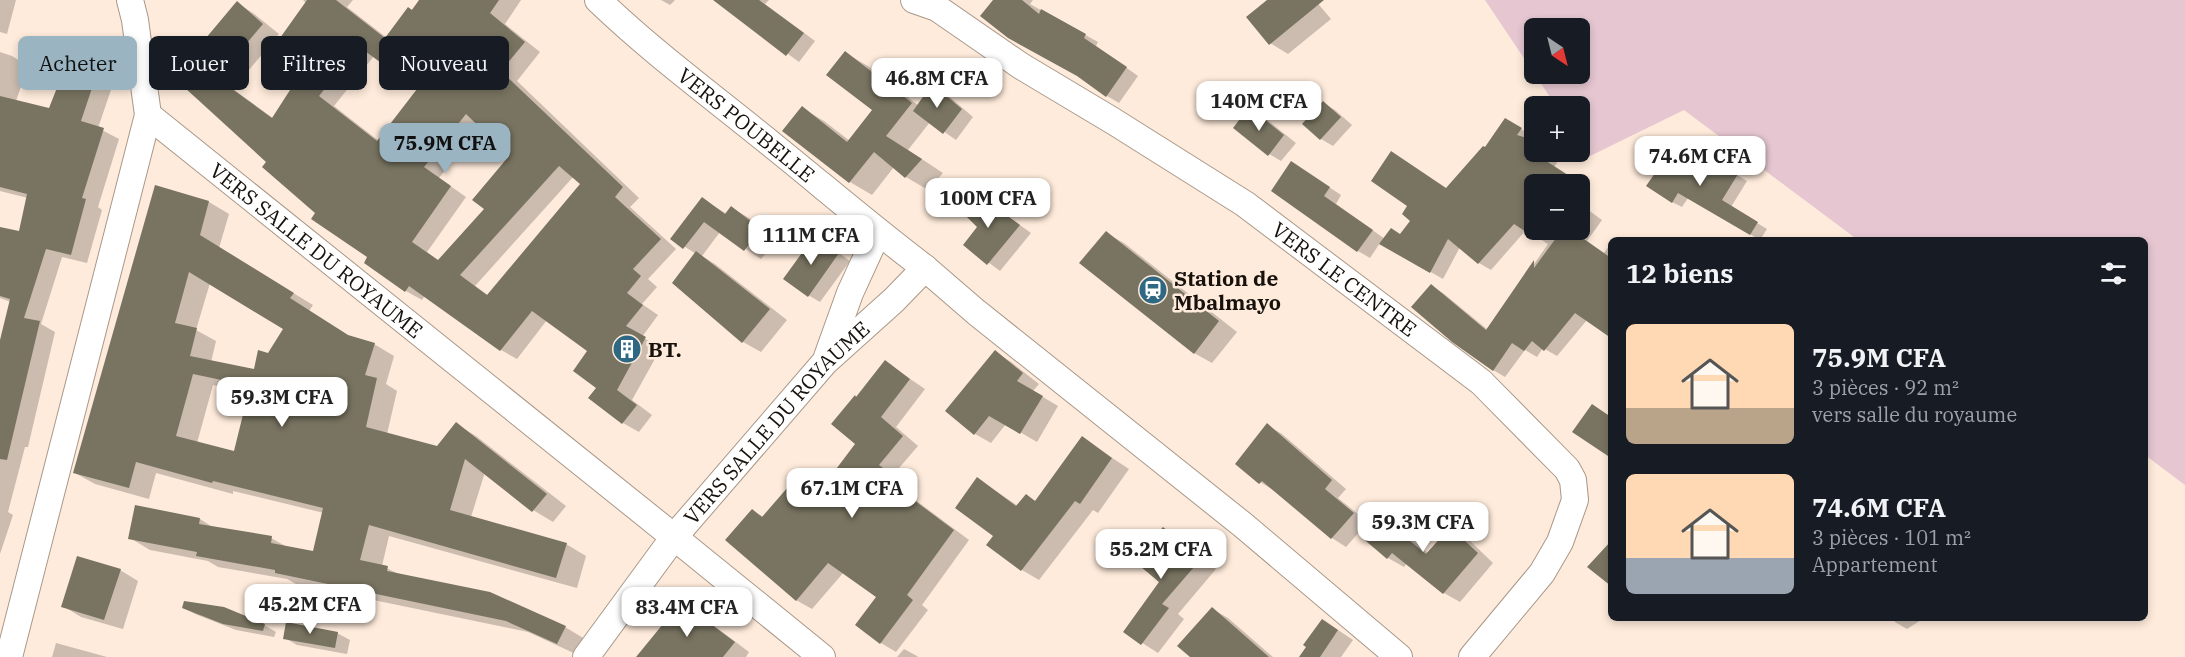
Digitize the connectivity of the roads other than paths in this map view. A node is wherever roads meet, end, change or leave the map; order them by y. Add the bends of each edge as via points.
1 (130, 0) edge
2 (598, 0) edge
3 (914, 0) edge
4 (148, 115) junction
5 (878, 232) junction
6 (924, 268) junction
7 (825, 362) junction
8 (674, 537) junction
9 (9, 657) edge
10 (586, 657) edge
11 (822, 657) edge
12 (1399, 657) edge
13 (1472, 657) edge

1 - 4 street
2 - 5 street, VERS POUBELLE via 630,31
3 - 13 street, VERS LE CENTRE via 937,8 1021,66 1245,204 1481,382 1567,469 1573,480 1575,500 1560,542 1542,573
4 - 8 street, VERS SALLE DU ROYAUME
4 - 9 street
5 - 6 street, VERS POUBELLE
5 - 7 street
6 - 7 street, VERS SALLE DU ROYAUME
6 - 12 street via 1243,525
7 - 8 street, VERS SALLE DU ROYAUME
8 - 10 street
8 - 11 street

